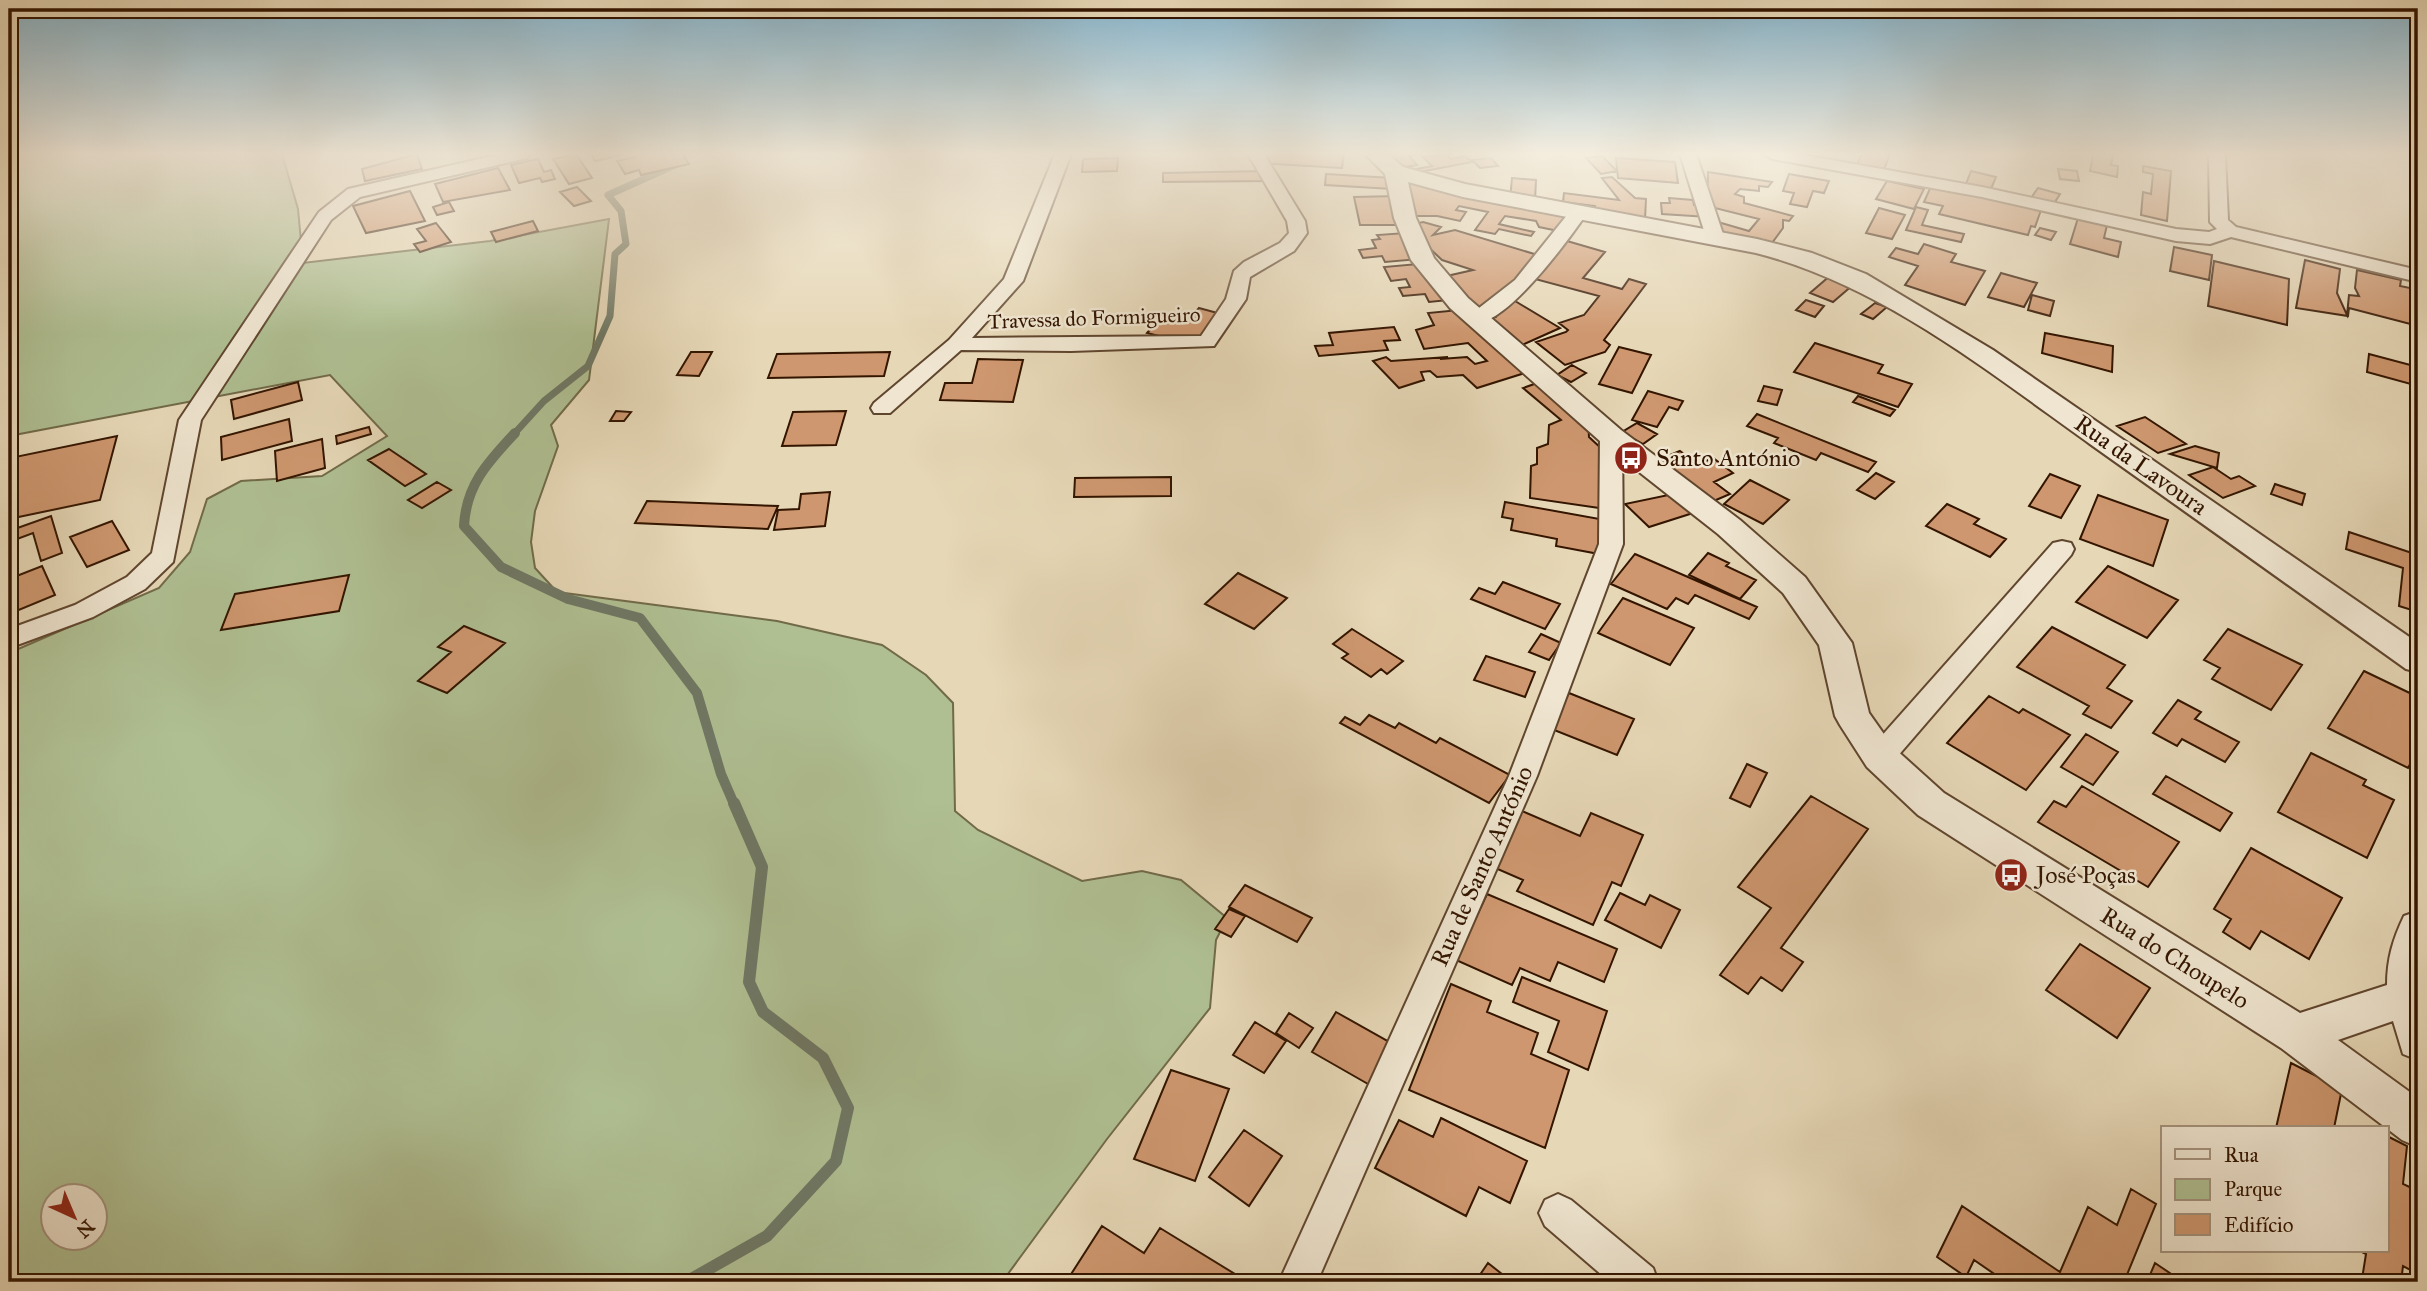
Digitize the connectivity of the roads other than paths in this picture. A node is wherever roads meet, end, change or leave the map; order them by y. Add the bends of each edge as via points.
1 (327, 214) edge
2 (1039, 214) edge
3 (1292, 214) edge
4 (1404, 214) edge
5 (1577, 214) edge
6 (1585, 214) edge
7 (1707, 214) edge
8 (2082, 214) edge
9 (2219, 214) edge
10 (2230, 231) junction
11 (1714, 237) junction
12 (2418, 276) edge
13 (1477, 319) junction
14 (956, 344) junction
15 (882, 408) dead end
16 (1611, 436) junction
17 (2062, 550) dead end
18 (9, 639) edge
19 (2418, 660) edge
20 (1880, 757) junction
21 (2418, 928) edge
22 (2408, 997) junction
23 (2296, 1034) junction
24 (2418, 1040) edge
25 (2418, 1125) edge
26 (1558, 1213) dead end
27 (1297, 1282) edge
28 (1639, 1282) edge

1 - 18 street via 190,420 164,556 126,589 84,611
2 - 14 street via 1013,281
3 - 14 street, Travessa do Formigueiro via 1298,233 1287,247 1241,275 1236,299 1208,342
4 - 13 street, Rua do Choupelo via 1423,260
5 - 13 street via 1521,284
6 - 11 street, Rua da Lavoura
7 - 11 street
8 - 10 street via 2176,235 2210,238
9 - 10 street via 2219,222
10 - 12 street
11 - 19 street, Rua da Lavoura via 1804,258 1857,279 1984,356
13 - 16 street, Rua do Choupelo
14 - 15 street
16 - 20 street, Rua do Choupelo via 1794,585 1835,643 1852,716
16 - 27 street, Rua de Santo António via 1611,544 1523,776
17 - 20 street
20 - 23 street, Rua do Choupelo via 1931,804
21 - 22 street via 2407,962
22 - 23 street
22 - 24 street
23 - 25 street, Rua do Choupelo
26 - 28 street

